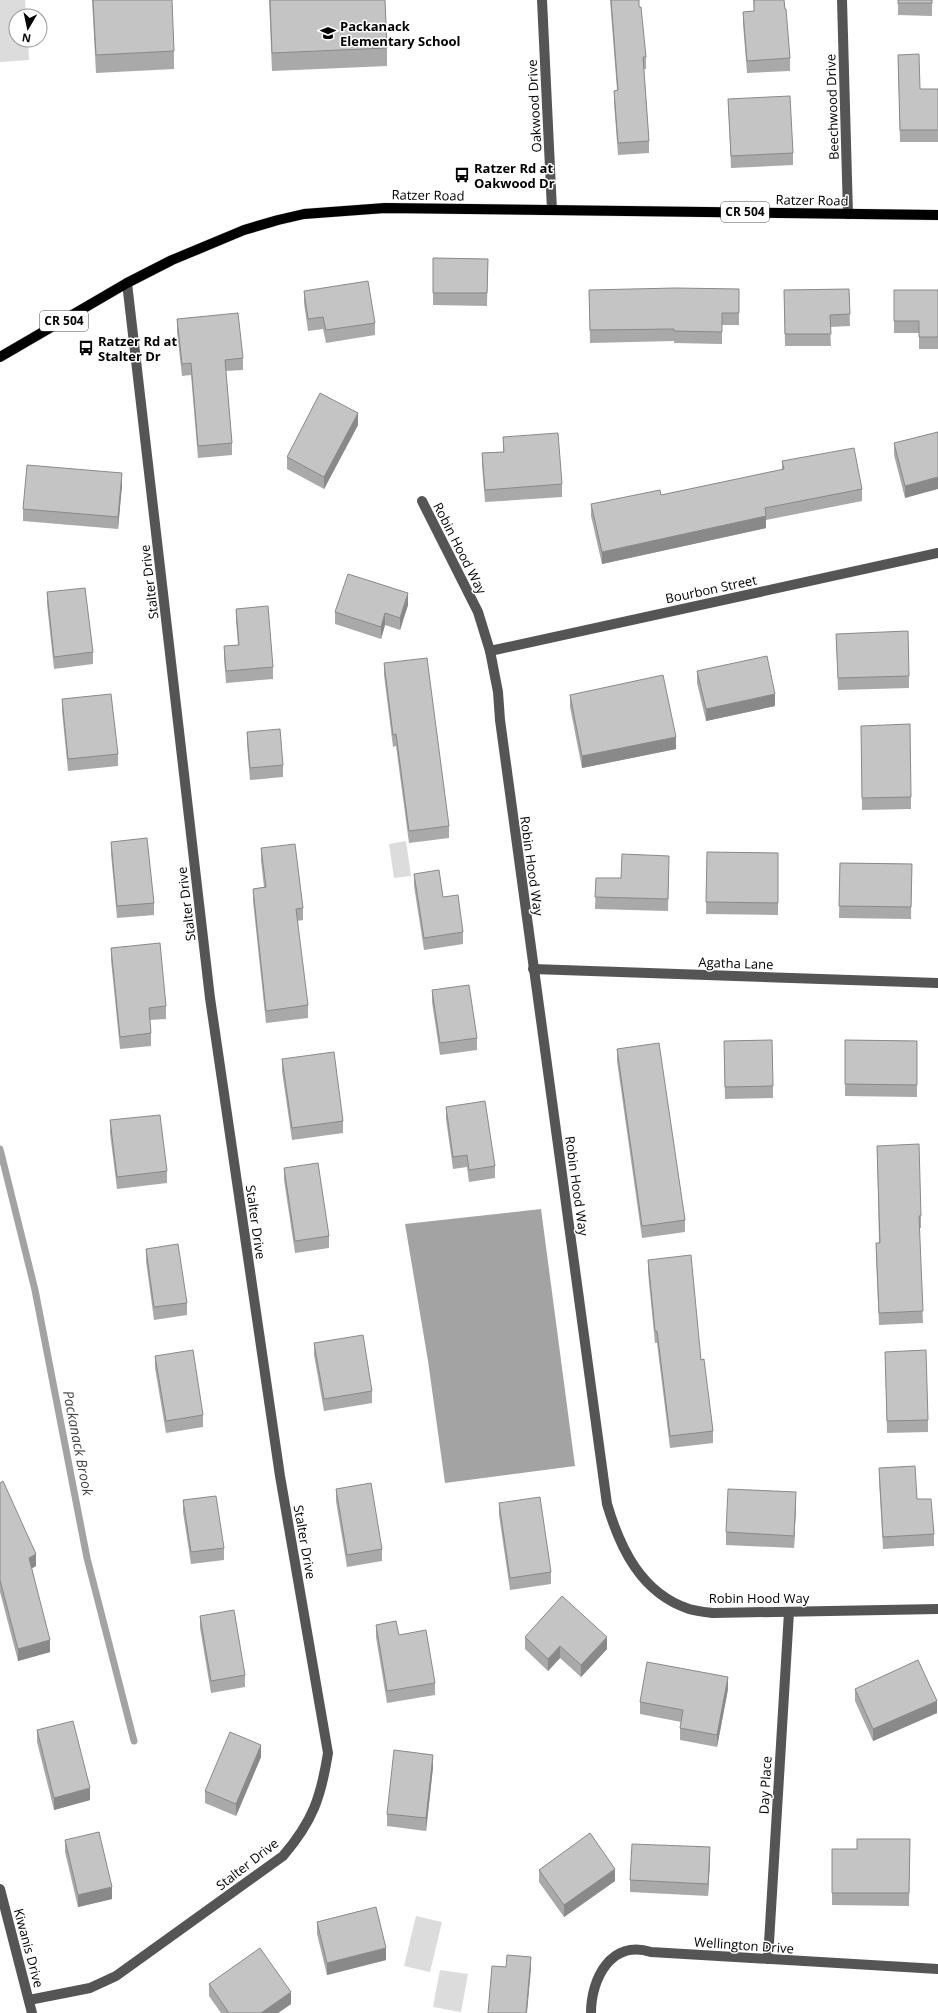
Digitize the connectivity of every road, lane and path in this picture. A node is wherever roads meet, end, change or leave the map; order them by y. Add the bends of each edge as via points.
1 (542, 0) edge
2 (842, 0) edge
3 (552, 210) junction
4 (848, 214) junction
5 (938, 215) edge
6 (127, 283) junction
7 (0, 357) edge
8 (422, 501) dead end
9 (938, 553) edge
10 (490, 651) junction
11 (533, 969) junction
12 (938, 983) edge
13 (938, 1609) edge
14 (788, 1612) junction
15 (0, 1889) edge
16 (768, 1959) junction
17 (938, 1969) edge
18 (29, 2000) junction
19 (32, 2013) edge
20 (591, 2013) edge

1 - 3 street, Oakwood Drive
2 - 4 street, Beechwood Drive
3 - 4 main road, Ratzer Road / CR 504
3 - 6 main road, Ratzer Road / CR 504 via 385,208 304,214 239,232 172,260
4 - 5 main road, Ratzer Road / CR 504
6 - 7 main road, Ratzer Road / CR 504
6 - 18 street, Stalter Drive via 210,998 280,1476 328,1753 324,1782 314,1810 301,1835 283,1856 116,1976 90,1988
8 - 10 street, Robin Hood Way via 478,612
9 - 10 street, Bourbon Street
10 - 11 street, Robin Hood Way via 498,692
11 - 12 street, Agatha Lane
11 - 14 street, Robin Hood Way via 566,1196 606,1504 616,1533 629,1559 646,1581 666,1598 689,1609 713,1613
13 - 14 street, Robin Hood Way
14 - 16 street, Day Place
15 - 18 street, Kiwanis Drive
16 - 17 street, Wellington Drive
16 - 20 street, Wellington Drive via 627,1950 605,1965 596,1981 591,2000
18 - 19 street, Kiwanis Drive

